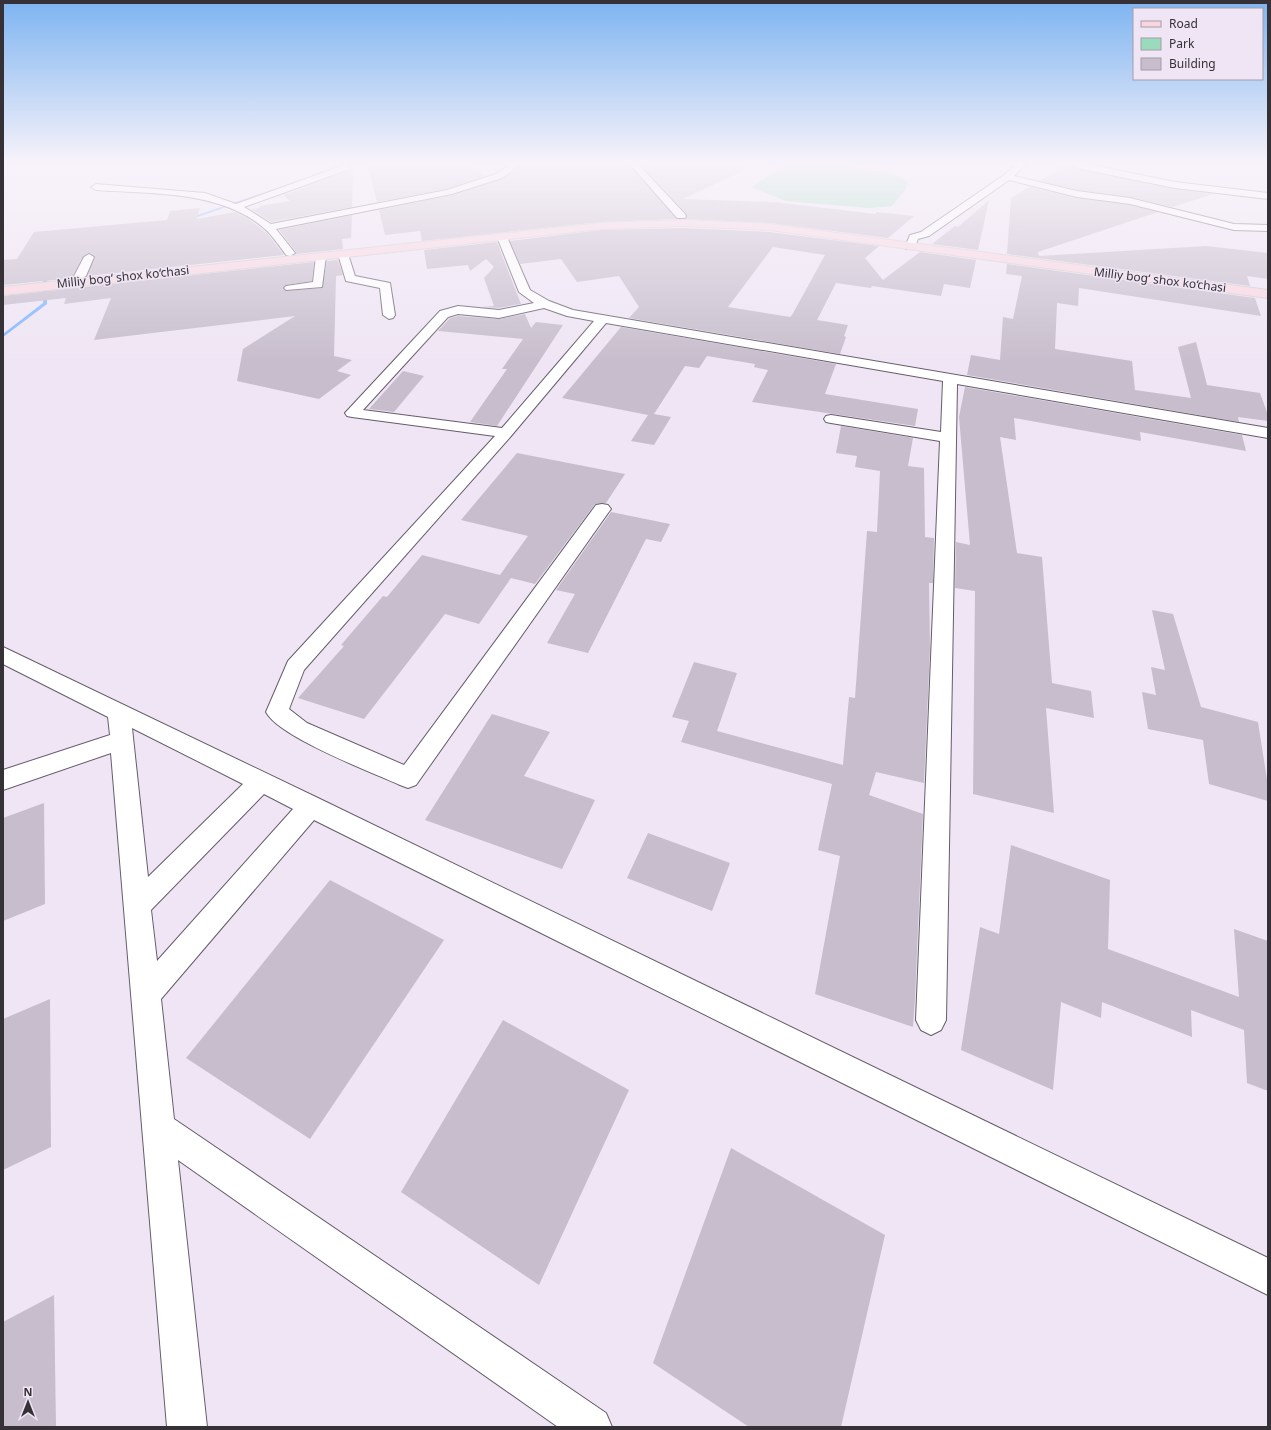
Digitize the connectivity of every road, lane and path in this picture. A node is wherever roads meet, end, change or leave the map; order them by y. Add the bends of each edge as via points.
1 (270, 229) edge
2 (516, 229) edge
3 (585, 229) edge
4 (783, 229) edge
5 (817, 229) edge
6 (933, 229) edge
7 (502, 237) junction
8 (911, 244) junction
9 (290, 253) junction
10 (343, 254) junction
11 (321, 256) junction
12 (89, 257) dead end
13 (1127, 272) junction
14 (80, 276) junction
15 (63, 281) junction
16 (3, 284) edge
17 (32, 284) junction
18 (1268, 287) edge
19 (290, 288) dead end
20 (3, 291) edge
21 (1268, 294) edge
22 (544, 304) junction
23 (389, 315) dead end
24 (602, 319) junction
25 (950, 379) junction
26 (831, 419) dead end
27 (506, 433) junction
28 (1268, 433) edge
29 (948, 438) junction
30 (602, 509) dead end
31 (3, 655) edge
32 (120, 726) junction
33 (3, 780) edge
34 (261, 782) junction
35 (311, 806) junction
36 (137, 906) junction
37 (146, 994) junction
38 (931, 1020) dead end
39 (158, 1127) junction
40 (1268, 1277) edge
41 (187, 1427) edge
42 (592, 1427) edge

1 - 9 street
2 - 9 main road, Milliy bog‘ shox ko‘chasi
3 - 7 main road, Milliy bog‘ shox ko‘chasi
4 - 8 main road, Milliy bog‘ shox ko‘chasi
5 - 8 main road, Milliy bog‘ shox ko‘chasi
6 - 8 street via 914,237
7 - 10 main road, Milliy bog‘ shox ko‘chasi
7 - 22 street via 525,292
8 - 13 main road, Milliy bog‘ shox ko‘chasi
9 - 14 main road, Milliy bog‘ shox ko‘chasi
10 - 11 main road, Milliy bog‘ shox ko‘chasi
10 - 23 street via 350,279 386,285
11 - 15 main road, Milliy bog‘ shox ko‘chasi
11 - 19 street via 318,285
12 - 14 street
13 - 18 main road, Milliy bog‘ shox ko‘chasi
13 - 21 main road, Milliy bog‘ shox ko‘chasi
14 - 15 main road, Milliy bog‘ shox ko‘chasi
15 - 17 main road, Milliy bog‘ shox ko‘chasi
16 - 17 main road, Milliy bog‘ shox ko‘chasi
17 - 20 main road, Milliy bog‘ shox ko‘chasi
22 - 24 street
22 - 27 street via 499,314 458,310 444,314 352,413
24 - 25 street
24 - 27 street
25 - 28 street
25 - 29 street
26 - 29 street
27 - 30 street via 295,666 277,712 299,729 408,778
29 - 38 street
31 - 32 street
32 - 33 street
32 - 34 street
32 - 36 street
34 - 35 street
34 - 36 street
35 - 37 street
35 - 40 street
36 - 37 street
37 - 39 street
39 - 41 street
39 - 42 street

